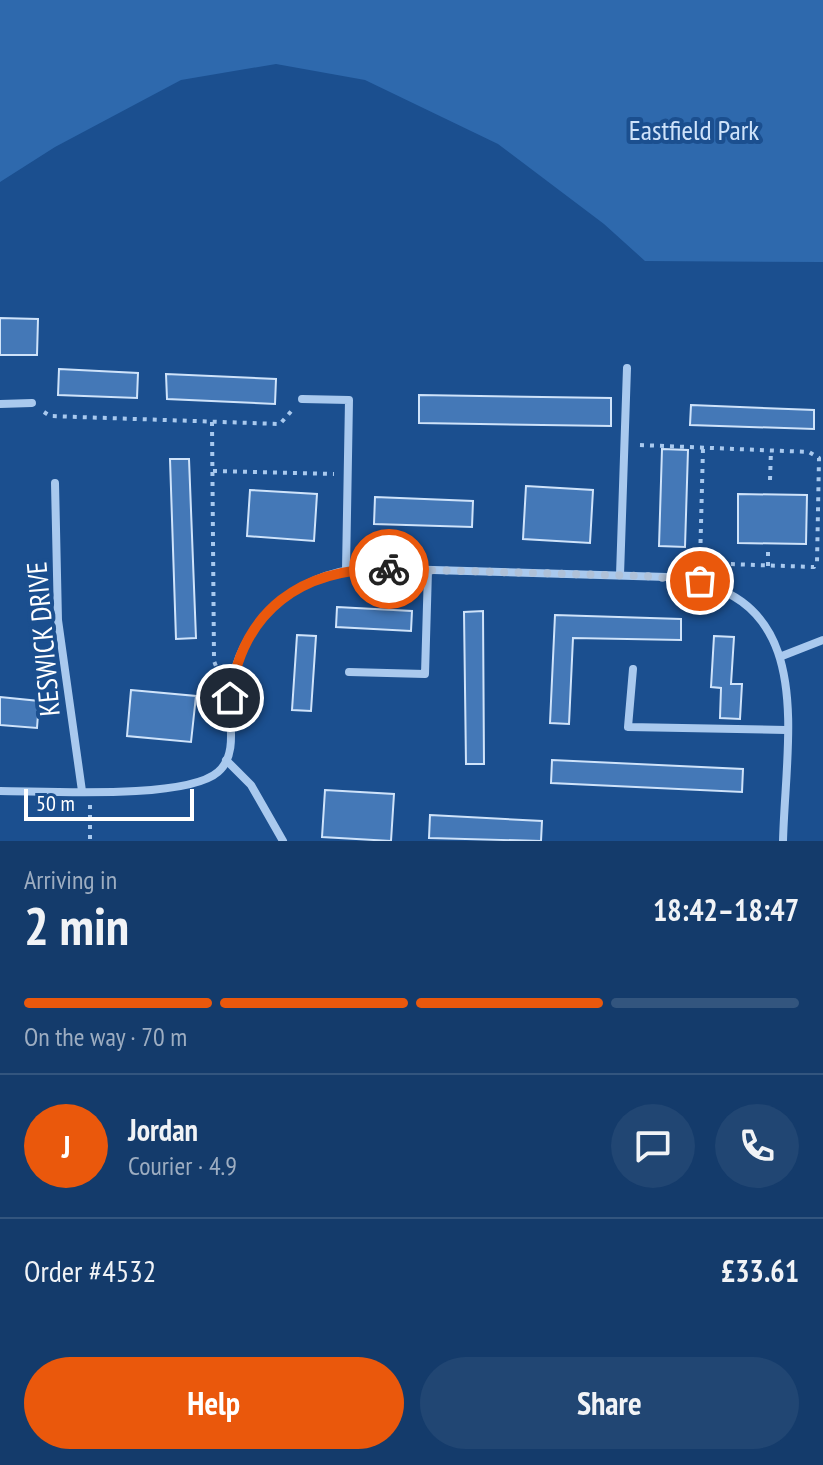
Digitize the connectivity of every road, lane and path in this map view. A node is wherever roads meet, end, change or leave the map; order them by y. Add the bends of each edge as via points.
1 (627, 368) dead end
2 (302, 399) joint
3 (32, 403) joint
4 (0, 404) edge
5 (212, 422) junction
6 (625, 444) junction
7 (703, 447) junction
8 (771, 450) junction
9 (213, 471) junction
10 (347, 474) junction
11 (770, 480) dead end
12 (55, 483) dead end
13 (768, 550) dead end
14 (768, 566) junction
15 (346, 570) junction
16 (428, 570) junction
17 (620, 575) junction
18 (823, 640) edge
19 (782, 656) junction
20 (633, 669) dead end
21 (349, 672) dead end
22 (230, 698) junction
23 (786, 730) junction
24 (226, 760) junction
25 (86, 790) junction
26 (0, 791) edge
27 (90, 841) edge
28 (283, 841) edge
29 (783, 841) edge

1 - 6 street
2 - 5 path via 280,424
2 - 10 street via 349,400
3 - 4 street
3 - 5 path via 50,416
5 - 9 path
6 - 7 path
6 - 17 street
7 - 8 path
7 - 14 path via 700,563
8 - 11 path
8 - 14 path via 809,452 819,458 817,563
9 - 10 path
9 - 22 path via 214,661
10 - 15 street
12 - 25 street, KESWICK DRIVE via 58,620
13 - 14 path
15 - 16 street
15 - 22 street via 297,588 266,613 245,645
16 - 17 street
16 - 21 street via 425,674
17 - 19 street via 692,579 716,586 765,624
18 - 19 street
19 - 23 street
20 - 23 street via 628,727
22 - 24 street
23 - 29 street
24 - 25 street via 219,771 189,785
24 - 28 street via 251,785
25 - 26 street
25 - 27 path

